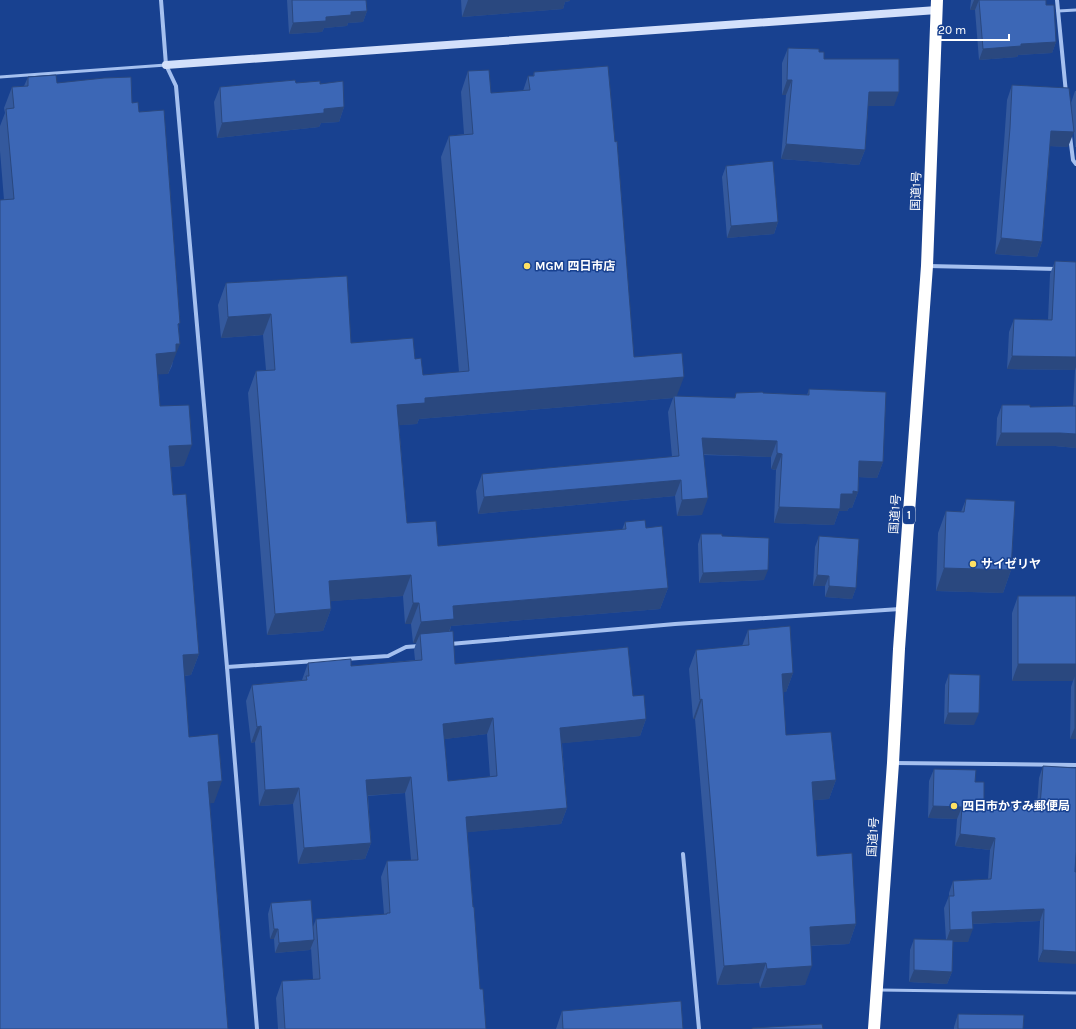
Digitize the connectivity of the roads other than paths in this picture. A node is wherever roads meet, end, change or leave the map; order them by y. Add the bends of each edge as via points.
1 (161, 0) edge
2 (1057, 0) edge
3 (937, 5) edge
4 (1076, 10) edge
5 (1058, 11) junction
6 (166, 65) junction
7 (0, 77) edge
8 (1067, 98) edge
9 (1070, 129) edge
10 (1076, 164) edge
11 (927, 266) junction
12 (1062, 269) edge
13 (902, 608) junction
14 (446, 644) edge
15 (422, 646) edge
16 (227, 668) junction
17 (893, 763) junction
18 (1076, 765) edge
19 (683, 854) dead end
20 (876, 990) junction
21 (1076, 993) edge
22 (256, 1029) edge
23 (699, 1029) edge
24 (874, 1029) edge

1 - 6 street
2 - 5 street
3 - 6 street
3 - 11 highway, 国道1号 / 1
4 - 5 lane
5 - 8 street
6 - 7 lane
6 - 16 street via 176,86
9 - 10 street via 1073,160
11 - 12 street
11 - 13 highway, 国道1号 / 1
13 - 14 street
13 - 17 highway, 国道1号 / 1
15 - 16 street via 406,647 388,656
16 - 22 street
17 - 18 street
17 - 20 highway, 国道1号 / 1
19 - 23 street
20 - 21 lane
20 - 24 highway, 国道1号 / 1

